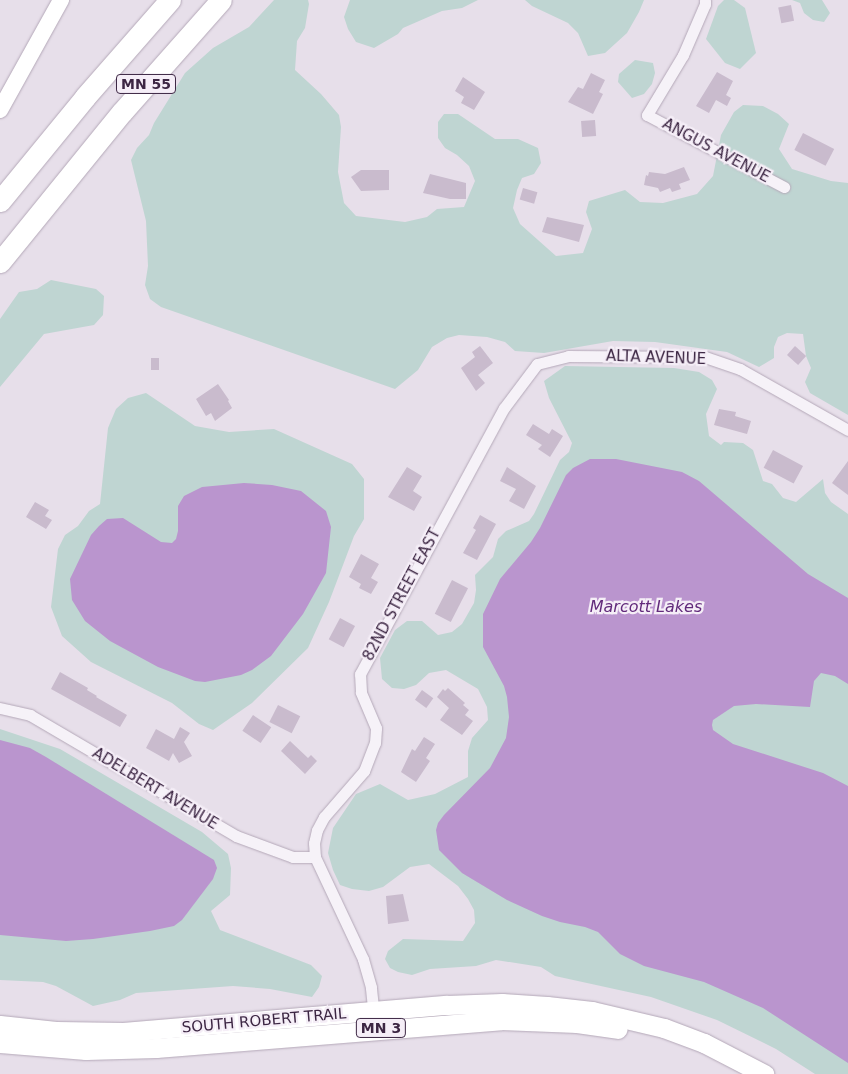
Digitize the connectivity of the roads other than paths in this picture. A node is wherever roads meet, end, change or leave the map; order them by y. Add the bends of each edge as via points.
1 (60, 0) edge
2 (170, 0) edge
3 (221, 0) edge
4 (705, 0) edge
5 (0, 110) edge
6 (50, 139) junction
7 (784, 187) dead end
8 (0, 193) edge
9 (0, 201) edge
10 (0, 264) edge
11 (536, 364) joint
12 (848, 430) edge
13 (0, 708) edge
14 (315, 857) junction
15 (374, 1020) junction
16 (0, 1025) edge
17 (0, 1043) edge
18 (760, 1072) edge

1 - 5 street
2 - 6 highway, MN 55
3 - 10 highway, MN 55 via 74,170
4 - 7 street, ANGUS AVENUE via 683,55 647,115
6 - 8 highway
6 - 9 highway, MN 55
11 - 12 street, ALTA AVENUE via 568,356 706,357 740,369
11 - 14 street, 82ND STREET EAST via 504,408 360,674 361,692 376,728 375,743 364,771 324,817 317,830
13 - 14 street, ADELBERT AVENUE via 30,715 236,836 293,857
14 - 15 street, 82ND STREET EAST via 363,959 371,987
15 - 16 main road, SOUTH ROBERT TRAIL / MN 3 via 117,1032 56,1031
15 - 17 main road, SOUTH ROBERT TRAIL / MN 3 via 117,1050
15 - 18 main road, SOUTH ROBERT TRAIL / MN 3 via 577,1023 645,1034

